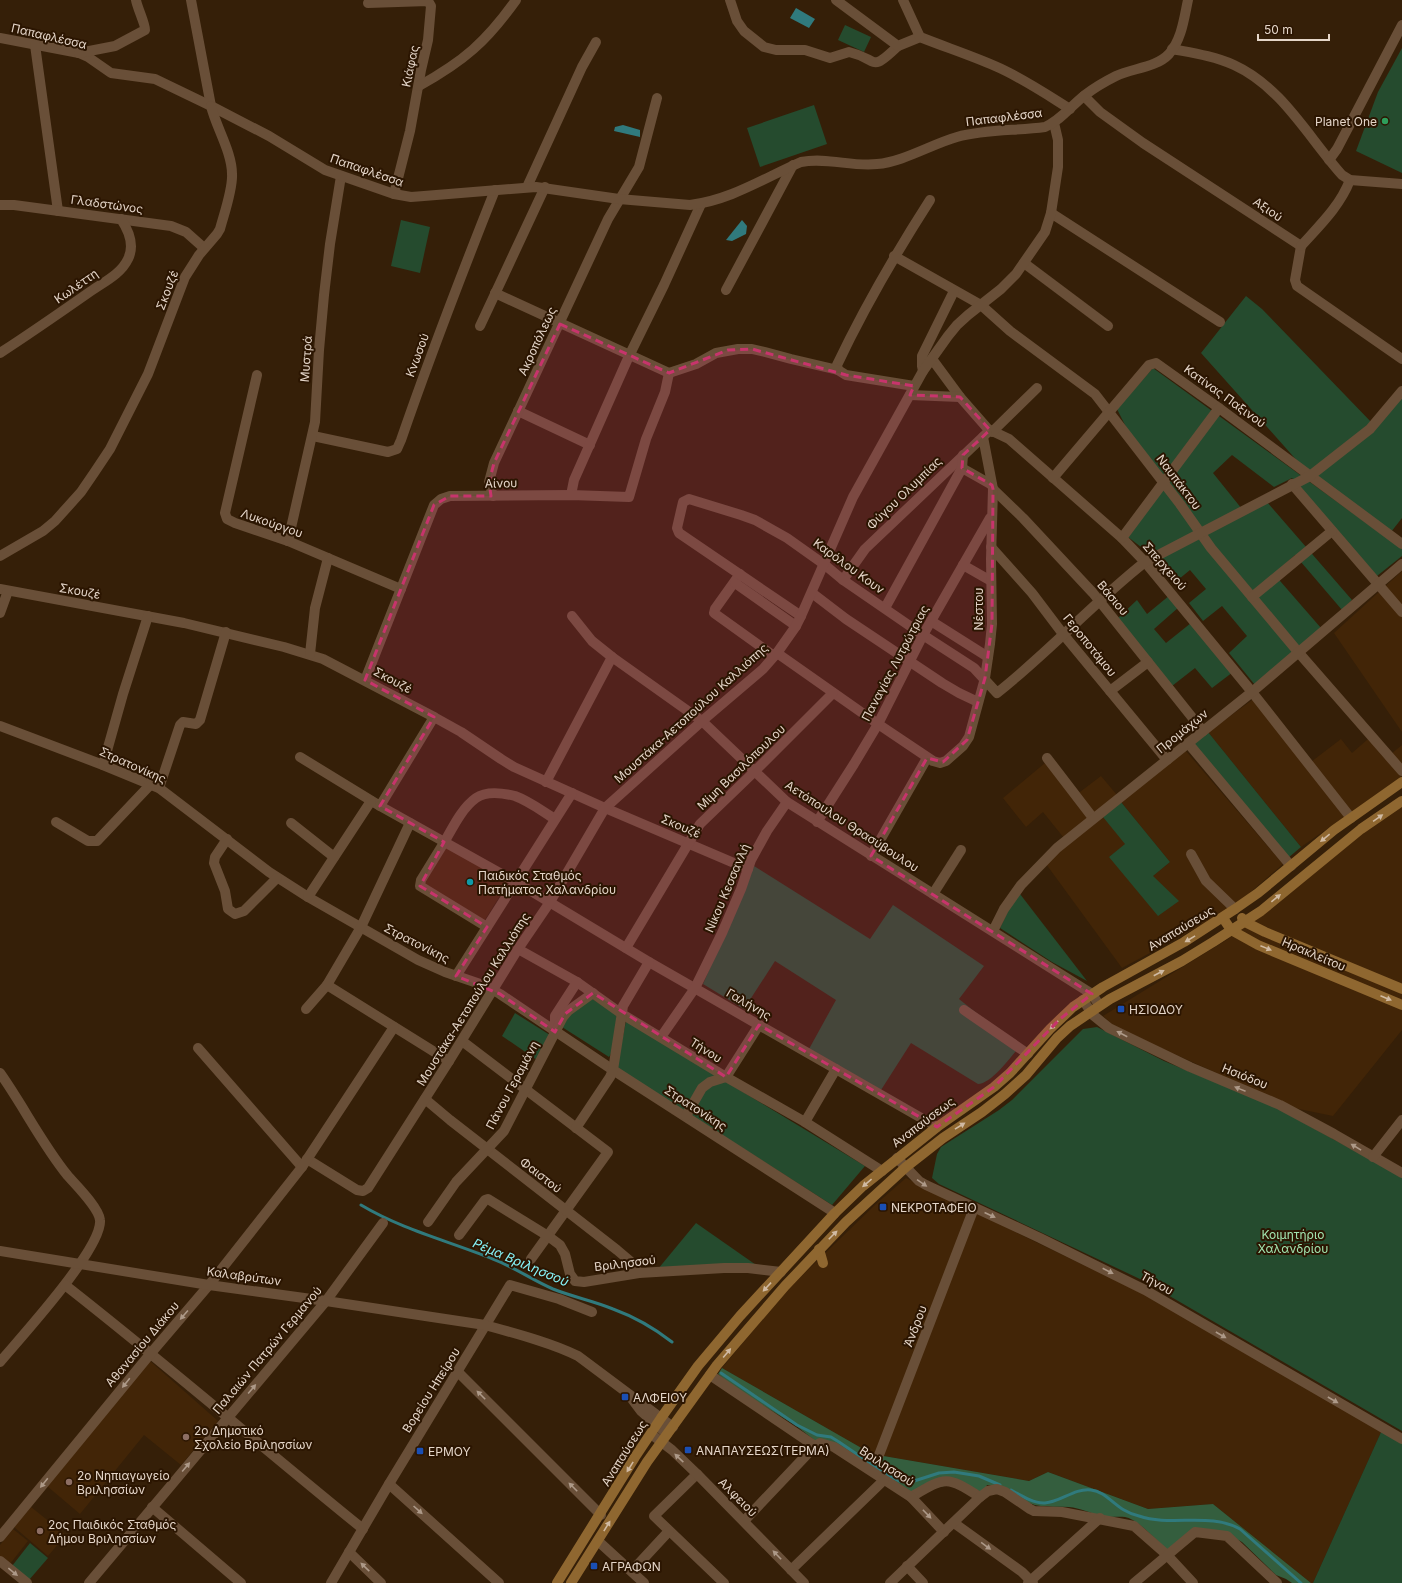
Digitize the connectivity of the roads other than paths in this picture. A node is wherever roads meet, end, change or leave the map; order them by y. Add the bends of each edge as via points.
1 (136, 0) edge
2 (191, 0) edge
3 (516, 0) edge
4 (730, 0) edge
5 (836, 0) edge
6 (903, 0) edge
7 (1188, 0) edge
8 (368, 3) dead end
9 (1402, 25) edge
10 (920, 37) junction
11 (0, 38) edge
12 (596, 42) dead end
13 (35, 45) junction
14 (898, 46) junction
15 (1172, 49) junction
16 (79, 53) junction
17 (418, 86) junction
18 (1084, 96) junction
19 (657, 98) dead end
20 (211, 106) junction
21 (1070, 109) junction
22 (1054, 123) junction
23 (1329, 160) junction
24 (794, 165) junction
25 (341, 176) junction
26 (1350, 180) junction
27 (1402, 184) edge
28 (527, 187) junction
29 (545, 187) junction
30 (495, 190) junction
31 (394, 194) junction
32 (619, 200) junction
33 (930, 200) dead end
34 (701, 204) junction
35 (0, 205) edge
36 (58, 211) junction
37 (1052, 213) junction
38 (122, 219) junction
39 (1301, 246) junction
40 (204, 248) junction
41 (894, 256) junction
42 (1024, 263) junction
43 (726, 290) dead end
44 (954, 291) junction
45 (496, 293) junction
46 (982, 305) junction
47 (1220, 322) dead end
48 (560, 324) junction
49 (480, 326) dead end
50 (1108, 326) dead end
51 (0, 353) edge
52 (629, 356) junction
53 (932, 359) junction
54 (1402, 359) edge
55 (838, 370) junction
56 (923, 371) junction
57 (669, 373) junction
58 (257, 375) dead end
59 (1037, 388) dead end
60 (912, 391) junction
61 (1402, 391) edge
62 (960, 397) junction
63 (1219, 408) junction
64 (518, 411) junction
65 (1109, 412) junction
66 (988, 433) junction
67 (313, 436) junction
68 (590, 444) junction
69 (963, 455) junction
70 (962, 468) junction
71 (1310, 476) junction
72 (1053, 478) junction
73 (1164, 483) junction
74 (1292, 484) junction
75 (993, 487) junction
76 (570, 495) junction
77 (493, 496) junction
78 (992, 514) junction
79 (1332, 531) junction
80 (1200, 533) junction
81 (1122, 538) junction
82 (288, 541) junction
83 (1402, 544) edge
84 (991, 547) junction
85 (0, 556) edge
86 (328, 558) junction
87 (1144, 562) junction
88 (1402, 564) edge
89 (825, 565) junction
90 (964, 565) junction
91 (738, 579) junction
92 (843, 580) junction
93 (991, 581) junction
94 (1378, 584) junction
95 (400, 589) junction
96 (4, 590) edge
97 (812, 593) junction
98 (1252, 597) junction
99 (1099, 601) junction
100 (885, 608) junction
101 (0, 612) edge
102 (1402, 612) edge
103 (148, 616) junction
104 (572, 616) dead end
105 (801, 616) junction
106 (931, 621) junction
107 (796, 626) junction
108 (226, 632) junction
109 (1063, 634) junction
110 (923, 635) junction
111 (1299, 653) junction
112 (310, 654) junction
113 (776, 655) junction
114 (612, 657) junction
115 (988, 657) junction
116 (909, 661) junction
117 (1148, 662) junction
118 (985, 678) junction
119 (365, 680) junction
120 (1110, 691) junction
121 (1252, 692) junction
122 (833, 693) junction
123 (978, 702) junction
124 (434, 717) junction
125 (702, 721) junction
126 (878, 724) junction
127 (0, 726) edge
128 (1203, 731) junction
129 (1188, 743) junction
130 (300, 757) dead end
131 (927, 758) junction
132 (1047, 758) dead end
133 (1167, 760) junction
134 (103, 764) junction
135 (1402, 771) edge
136 (754, 772) junction
137 (546, 782) junction
138 (1402, 782) edge
139 (155, 786) junction
140 (572, 793) junction
141 (1402, 801) edge
142 (787, 802) junction
143 (376, 803) junction
144 (605, 808) junction
145 (1094, 818) junction
146 (1351, 818) junction
147 (555, 819) junction
148 (56, 822) dead end
149 (817, 822) junction
150 (291, 823) dead end
151 (410, 823) junction
152 (227, 839) junction
153 (444, 842) junction
154 (688, 844) junction
155 (961, 850) dead end
156 (1190, 854) dead end
157 (871, 856) junction
158 (334, 857) junction
159 (1291, 866) junction
160 (748, 869) junction
161 (277, 878) junction
162 (516, 882) junction
163 (933, 894) junction
164 (308, 897) junction
165 (550, 902) junction
166 (1235, 910) junction
167 (1223, 918) junction
168 (1245, 922) junction
169 (361, 927) junction
170 (487, 927) junction
171 (1231, 930) junction
172 (993, 931) junction
173 (626, 948) junction
174 (518, 949) junction
175 (649, 962) junction
176 (456, 976) junction
177 (576, 982) junction
178 (327, 985) junction
179 (696, 988) junction
180 (1402, 989) edge
181 (493, 990) junction
182 (593, 993) junction
183 (1087, 997) junction
184 (1402, 1005) edge
185 (1095, 1008) junction
186 (306, 1009) dead end
187 (964, 1010) dead end
188 (622, 1014) junction
189 (759, 1025) junction
190 (394, 1027) junction
191 (555, 1032) junction
192 (661, 1037) junction
193 (462, 1041) junction
194 (198, 1048) dead end
195 (1028, 1054) junction
196 (450, 1061) junction
197 (836, 1069) junction
198 (613, 1070) junction
199 (0, 1073) edge
200 (726, 1077) junction
201 (526, 1089) junction
202 (425, 1099) junction
203 (686, 1116) junction
204 (1402, 1120) edge
205 (805, 1122) junction
206 (937, 1127) junction
207 (576, 1128) junction
208 (488, 1149) junction
209 (1373, 1157) junction
210 (897, 1158) junction
211 (304, 1163) junction
212 (906, 1167) junction
213 (882, 1171) junction
214 (1402, 1173) edge
215 (974, 1208) junction
216 (566, 1211) junction
217 (835, 1214) junction
218 (428, 1222) dead end
219 (383, 1223) dead end
220 (459, 1235) dead end
221 (548, 1236) junction
222 (819, 1249) junction
223 (0, 1251) edge
224 (531, 1259) dead end
225 (824, 1263) dead end
226 (81, 1264) junction
227 (781, 1272) junction
228 (639, 1273) junction
229 (65, 1285) junction
230 (209, 1285) junction
231 (326, 1301) junction
232 (592, 1312) dead end
233 (485, 1325) junction
234 (151, 1353) junction
235 (0, 1362) edge
236 (458, 1372) junction
237 (710, 1375) junction
238 (228, 1418) junction
239 (656, 1426) junction
240 (667, 1434) junction
241 (1402, 1439) edge
242 (815, 1446) junction
243 (879, 1454) dead end
244 (697, 1474) junction
245 (884, 1480) junction
246 (389, 1484) junction
247 (911, 1497) junction
248 (980, 1497) junction
249 (152, 1507) junction
250 (601, 1515) junction
251 (1100, 1518) junction
252 (744, 1521) junction
253 (954, 1523) junction
254 (363, 1529) junction
255 (669, 1531) junction
256 (944, 1532) junction
257 (0, 1537) edge
258 (598, 1541) junction
259 (349, 1552) junction
260 (1167, 1555) junction
261 (0, 1561) edge
262 (907, 1566) junction
263 (791, 1570) junction
264 (632, 1571) junction
265 (236, 1582) edge
266 (1031, 1582) edge
267 (27, 1583) edge
268 (89, 1583) edge
269 (331, 1583) edge
270 (381, 1583) edge
271 (499, 1583) edge
272 (557, 1583) edge
273 (571, 1583) edge
274 (644, 1583) edge
275 (724, 1583) edge
276 (804, 1583) edge
277 (890, 1583) edge
278 (923, 1583) edge
279 (1134, 1583) edge
280 (1193, 1583) edge
281 (1277, 1583) edge

1 - 16 street via 139,14 146,26 145,30 114,46
2 - 20 street, Σκουζέ
3 - 17 street via 499,24 474,50 448,70
4 - 14 street via 737,21 744,31 770,49 805,50 830,58 849,52 875,63 880,62
5 - 14 street
6 - 10 street
7 - 15 street, Παπαφλέσσα via 1181,31
8 - 17 street, Κιάφας via 431,3 428,40
9 - 23 street
10 - 14 street
10 - 21 street via 996,66
11 - 13 street, Παπαφλέσσα
12 - 28 street
13 - 16 street, Παπαφλέσσα
13 - 36 street
15 - 18 street, Παπαφλέσσα via 1159,61 1117,75
15 - 23 street via 1222,60 1253,76 1278,97
16 - 20 street, Παπαφλέσσα via 111,73 155,79
17 - 31 street, Κιάφας via 408,145
18 - 21 street, Παπαφλέσσα
18 - 39 street, Αξιού via 1100,112 1143,143
19 - 32 street, Ακροπόλεως via 639,168
20 - 25 street, Παπαφλέσσα via 269,136 324,170
20 - 40 street, Σκουζέ via 233,175 220,229
21 - 22 street, Παπαφλέσσα
22 - 24 street, Παπαφλέσσα via 1045,127 973,133 877,164 813,160
22 - 37 street, Μουστάκα-Αετοπούλου Καλλιόπης via 1058,140 1058,167
23 - 26 street
24 - 34 street, Παπαφλέσσα via 750,188
24 - 43 street
25 - 31 street, Παπαφλέσσα
25 - 67 street, Μυστρά via 327,273
26 - 27 street
26 - 39 street via 1334,210
28 - 29 street, Παπαφλέσσα
28 - 30 street, Παπαφλέσσα
29 - 32 street, Παπαφλέσσα
29 - 45 street
30 - 31 street, Παπαφλέσσα via 411,197
30 - 67 street, Κνωσού via 397,449 388,452
32 - 34 street, Παπαφλέσσα via 678,205
32 - 48 street, Ακροπόλεως
33 - 41 street
34 - 52 street
35 - 36 street, Γλαδστώνος
36 - 38 street, Γλαδστώνος
37 - 42 street, Μουστάκα-Αετοπούλου Καλλιόπης via 1044,232
37 - 47 street
38 - 40 street, Γλαδστώνος via 179,228
38 - 51 street, Κωλέττη via 129,233 131,246 129,257 121,269
39 - 54 street via 1295,280 1297,286
40 - 85 street, Σκουζέ via 182,285 148,374 110,449 81,492 55,521
41 - 44 street, Ναυπάκτου
41 - 55 street via 837,365
42 - 46 street, Μουστάκα-Αετοπούλου Καλλιόπης via 1008,282
42 - 50 street
44 - 46 street, Ναυπάκτου
44 - 56 street via 922,356
45 - 48 street
45 - 49 street
46 - 53 street, Μουστάκα-Αετοπούλου Καλλιόπης via 957,325
46 - 65 street, Ναυπάκτου via 1010,331 1090,389
48 - 52 street
48 - 64 street, Ακροπόλεως
52 - 57 street
52 - 68 street
53 - 56 street, Μουστάκα-Αετοπούλου Καλλιόπης
53 - 62 street, Σπερχειού
55 - 57 street via 752,349 738,349 716,353 696,364
55 - 60 street
56 - 60 street, Μουστάκα-Αετοπούλου Καλλιόπης
57 - 76 street, Αίνου via 665,392 646,439 629,497
58 - 82 street, Λυκούργου via 225,516 230,521
59 - 66 street, Φύγου Ολυμπίας
60 - 62 street
60 - 89 street, Μουστάκα-Αετοπούλου Καλλιόπης via 853,496
61 - 71 street via 1370,429
62 - 66 street, Σπερχειού
63 - 65 street, Κατίνας Παξινού via 1159,364 1153,363
63 - 71 street, Κατίνας Παξινού
63 - 73 street
64 - 68 street
64 - 77 street, Ακροπόλεως via 489,477
65 - 72 street, Κατίνας Παξινού
65 - 73 street, Ναυπάκτου
66 - 69 street, Φύγου Ολυμπίας
66 - 72 street, Σπερχειού via 1009,438
66 - 75 street, Νέστου
67 - 82 street, Μυστρά
68 - 76 street
69 - 70 street
69 - 92 street, Φύγου Ολυμπίας via 865,549
70 - 75 street, Βάσιου
70 - 100 street
71 - 74 street
71 - 83 street, Κατίνας Παξινού
72 - 81 street, Σπερχειού
73 - 80 street, Ναυπάκτου
73 - 81 street
74 - 79 street
74 - 80 street
75 - 78 street, Νέστου
75 - 99 street, Βάσιου
76 - 77 street, Αίνου
77 - 95 street, Αίνου via 450,496 434,505
78 - 84 street, Νέστου
78 - 90 street, Παναγίας Λυτρώτριας
79 - 94 street
79 - 98 street
80 - 87 street
80 - 98 street, Ναυπάκτου
81 - 87 street, Σπερχειού
82 - 86 street, Λυκούργου
84 - 93 street, Νέστου
84 - 109 street, Γεροποτάμου via 1032,593
86 - 95 street, Λυκούργου
86 - 112 street via 315,608
87 - 99 street
87 - 121 street, Σπερχειού
88 - 94 street, Προμάχων
89 - 91 street, Καρόλου Κουν via 787,538 755,520 686,500 682,504 677,528 679,533
89 - 92 street, Καρόλου Κουν
89 - 97 street, Μουστάκα-Αετοπούλου Καλλιόπης
90 - 93 street
90 - 106 street, Παναγίας Λυτρώτριας
91 - 105 street
91 - 107 street
91 - 113 street via 714,613
92 - 100 street, Καρόλου Κουν
93 - 115 street, Νέστου via 992,624
94 - 102 street
94 - 111 street, Προμάχων
95 - 119 street, Αίνου
96 - 101 street
96 - 103 street, Σκουζέ
97 - 105 street, Μουστάκα-Αετοπούλου Καλλιόπης
97 - 116 street
98 - 111 street, Ναυπάκτου
99 - 109 street
99 - 117 street, Βάσιου
100 - 110 street, Καρόλου Κουν
103 - 108 street, Σκουζέ
103 - 134 street
104 - 114 street, Αετόπουλου Θρασύβουλου via 592,641
105 - 107 street, Μουστάκα-Αετοπούλου Καλλιόπης
106 - 110 street, Παναγίας Λυτρώτριας
106 - 115 street
107 - 113 street, Μουστάκα-Αετοπούλου Καλλιόπης
108 - 112 street, Σκουζέ
108 - 139 street via 200,720 196,724 183,722 180,725
109 - 118 street, Καρόλου Κουν via 997,693
109 - 120 street, Γεροποτάμου
110 - 116 street, Παναγίας Λυτρώτριας
110 - 118 street, Καρόλου Κουν
111 - 121 street, Προμάχων
111 - 135 street, Ναυπάκτου
112 - 119 street, Σκουζέ via 332,662
113 - 122 street
113 - 125 street, Μουστάκα-Αετοπούλου Καλλιόπης
114 - 125 street, Αετόπουλου Θρασύβουλου
114 - 137 street
115 - 118 street, Νέστου
116 - 123 street
116 - 126 street, Παναγίας Λυτρώτριας
117 - 120 street
117 - 128 street, Βάσιου
118 - 123 street, Νέστου
119 - 124 street, Σκουζέ
120 - 133 street, Γεροποτάμου
121 - 128 street, Προμάχων
121 - 146 street, Σπερχειού
122 - 126 street
122 - 136 street, Μίμη Βασιλόπουλου
123 - 131 street, Νέστου via 967,740 948,759 938,763
124 - 137 street, Σκουζέ via 462,732 501,759
124 - 143 street via 404,769
125 - 136 street, Αετόπουλου Θρασύβουλου
125 - 144 street, Μουστάκα-Αετοπούλου Καλλιόπης
126 - 131 street
126 - 149 street, Παναγίας Λυτρώτριας
127 - 134 street, Στρατονίκης
128 - 129 street, Προμάχων
129 - 133 street, Προμάχων
129 - 159 street
130 - 143 street
131 - 157 street
132 - 145 street
133 - 145 street, Προμάχων
134 - 139 street, Στρατονίκης
136 - 142 street, Αετόπουλου Θρασύβουλου
136 - 154 street, Μίμη Βασιλόπουλου via 700,824
137 - 140 street, Σκουζέ
138 - 146 main road, Αναπαύσεως
139 - 148 street via 97,841 88,842
139 - 152 street, Στρατονίκης
140 - 144 street, Σκουζέ
140 - 147 street
168 -> 141 main road, Αναπαύσεως via 1361,829
142 - 149 street, Αετόπουλου Θρασύβουλου
142 - 160 street, Νίκου Κεσσανλή via 767,831
143 - 151 street, Γαλήνης
143 - 158 street
144 - 154 street, Σκουζέ
144 - 165 street, Μουστάκα-Αετοπούλου Καλλιόπης
145 - 172 street, Προμάχων via 1057,848 1028,877 1004,909
146 -> 159 main road, Αναπαύσεως
147 - 153 street via 516,797 496,793 484,794 475,798 466,808
147 - 162 street
149 - 157 street, Αετόπουλου Θρασύβουλου
150 - 158 street
151 - 153 street, Γαλήνης
151 - 169 street
152 - 161 street, Στρατονίκης
152 - 161 street via 214,863 229,911 235,914 244,912
153 - 162 street, Γαλήνης
153 - 170 street via 420,886
154 - 160 street, Σκουζέ
154 - 173 street, Μίμη Βασιλόπουλου
155 - 163 street
156 - 166 street via 1206,881
157 - 163 street, Αετόπουλου Θρασύβουλου
158 - 164 street
159 - 166 main road, Αναπαύσεως
160 - 179 street, Νίκου Κεσσανλή
161 - 164 street, Στρατονίκης
162 - 165 street, Γαλήνης
162 - 170 street
163 - 172 street, Αετόπουλου Θρασύβουλου
164 - 169 street, Στρατονίκης
165 - 173 street, Γαλήνης
165 - 174 street, Μουστάκα-Αετοπούλου Καλλιόπης
166 - 167 main road, Αναπαύσεως
166 - 168 main road, Ηρακλείτου
167 - 171 main road, Ηρακλείτου
167 -> 183 main road, Αναπαύσεως
168 - 171 main road, Αναπαύσεως
168 - 180 main road, Ηρακλείτου
169 - 176 street, Στρατονίκης via 418,960
169 - 178 street
170 - 176 street
171 -> 184 main road, Ηρακλείτου via 1258,945
185 -> 171 main road, Αναπαύσεως via 1182,961
172 - 183 street, Αετόπουλου Θρασύβουλου
173 - 175 street, Γαλήνης
174 - 177 street, Τήνου
174 - 181 street, Μουστάκα-Αετοπούλου Καλλιόπης
175 - 179 street, Γαλήνης
175 - 188 street via 623,1006
176 - 181 street, Στρατονίκης
177 - 182 street, Τήνου
177 - 191 street via 555,1016
178 - 186 street
178 - 190 street
179 - 189 street, Γαλήνης
179 - 192 street, Νίκου Κεσσανλή
181 - 191 street, Στρατονίκης
181 - 193 street, Μουστάκα-Αετοπούλου Καλλιόπης
182 - 188 street, Τήνου
182 - 191 street, Πάνου Γεραμάνη via 565,1014
183 - 185 street, Ησιόδου
183 -> 195 main road, Αναπαύσεως via 1060,1019
209 -> 185 street, Ησιόδου via 1280,1105 1190,1067 1109,1028
212 -> 185 main road, Αναπαύσεως via 1006,1094 1062,1033
187 - 195 street
188 - 192 street, Τήνου
188 - 198 street
189 - 197 street, Γαλήνης
189 - 200 street
190 - 196 street
190 - 211 street, Αθανασίου Διάκου
191 - 198 street, Στρατονίκης
191 - 201 street, Πάνου Γεραμάνη
192 - 200 street, Τήνου
193 - 196 street, Μουστάκα-Αετοπούλου Καλλιόπης
193 - 201 street
194 - 211 street
195 - 206 main road, Αναπαύσεως via 994,1087
196 - 202 street, Μουστάκα-Αετοπούλου Καλλιόπης
197 - 205 street
197 - 206 street, Γαλήνης
198 - 203 street, Στρατονίκης
198 - 207 street via 608,1082
199 - 226 street via 52,1157 99,1215 98,1232
200 - 203 street via 710,1082 702,1088
200 - 205 street, Τήνου
201 - 207 street
201 - 208 street, Πάνου Γεραμάνη via 504,1131
202 - 208 street, Φαιστού
202 - 211 street, Μουστάκα-Αετοπούλου Καλλιόπης via 366,1190 357,1190
203 - 217 street, Στρατονίκης
204 - 209 street
205 - 213 street, Τήνου
206 - 210 main road, Αναπαύσεως
207 - 216 street via 608,1152
208 - 216 street, Φαιστού
208 - 218 street, Πάνου Γεραμάνη via 456,1182
209 - 214 street, Ησιόδου
210 - 212 street, Τήνου
210 - 213 main road, Αναπαύσεως
211 - 230 street, Αθανασίου Διάκου
212 -> 215 street, Τήνου via 919,1181
222 -> 212 main road, Αναπαύσεως
213 -> 217 main road, Αναπαύσεως
215 -> 241 street, Τήνου via 1145,1290
215 - 243 street, Άνδρου
216 - 221 street
216 - 228 street, Φαιστού via 630,1261
217 - 227 main road, Αναπαύσεως
219 - 231 street, Παλαιών Πατρών Γερμανού
220 - 221 street via 486,1199
221 - 224 street
221 - 228 street, Βριλησσού via 562,1247 570,1274 575,1281 584,1282
222 - 225 main road
237 -> 222 main road, Αναπαύσεως via 745,1331 789,1287
223 - 226 street, Καλαβρύτων
226 - 229 street
226 - 230 street, Καλαβρύτων
227 - 228 street, Βριλησσού via 748,1268
227 -> 239 main road, Αναπαύσεως via 707,1355
229 - 234 street
229 - 235 street
230 - 231 street, Καλαβρύτων
230 -> 234 street, Αθανασίου Διάκου
231 - 233 street, Καλαβρύτων
238 -> 231 street, Παλαιών Πατρών Γερμανού
232 - 233 street, Βορείου Ηπείρου via 559,1299 510,1286
233 - 236 street, Βορείου Ηπείρου
233 - 239 street, Αλφειού via 572,1353 596,1368 630,1396 640,1411
234 - 238 street
234 -> 257 street, Αθανασίου Διάκου
236 - 246 street, Βορείου Ηπείρου
250 -> 236 street
237 - 240 main road, Αναπαύσεως
237 - 242 street
249 -> 238 street, Παλαιών Πατρών Γερμανού
238 - 254 street
239 - 240 street, Αλφειού
239 - 240 street, Αλφειού
239 -> 250 main road, Αναπαύσεως
244 -> 240 street, Αλφειού
258 -> 240 main road, Αναπαύσεως
242 - 245 street, Βριλησσού via 820,1443 831,1445
242 - 252 street
244 - 252 street, Αλφειού
244 - 255 street via 654,1516
245 - 247 street, Βριλησσού
245 - 263 street
246 - 254 street, Βορείου Ηπείρου
246 -> 271 street
247 - 248 street, Βριλησσού via 937,1482 944,1481 961,1484
247 -> 256 street
248 - 251 street via 988,1491 997,1489 1006,1492 1034,1511
248 - 253 street
249 - 265 street
249 - 268 street, Παλαιών Πατρών Γερμανού
250 - 272 main road, Αναπαύσεως
251 - 260 street via 1134,1526
251 - 266 street
263 -> 252 street, Αλφειού
253 - 256 street
253 -> 266 street via 1022,1572
254 - 259 street, Βορείου Ηπείρου
255 - 264 street
255 - 275 street
256 - 262 street
258 - 264 street
258 - 273 main road, Αναπαύσεως
259 - 269 street, Βορείου Ηπείρου
270 -> 259 street
260 - 279 street
260 - 280 street
260 - 281 street via 1195,1532 1227,1536
261 -> 267 street
262 - 277 street
262 - 278 street
263 - 276 street, Αλφειού
264 - 274 street

